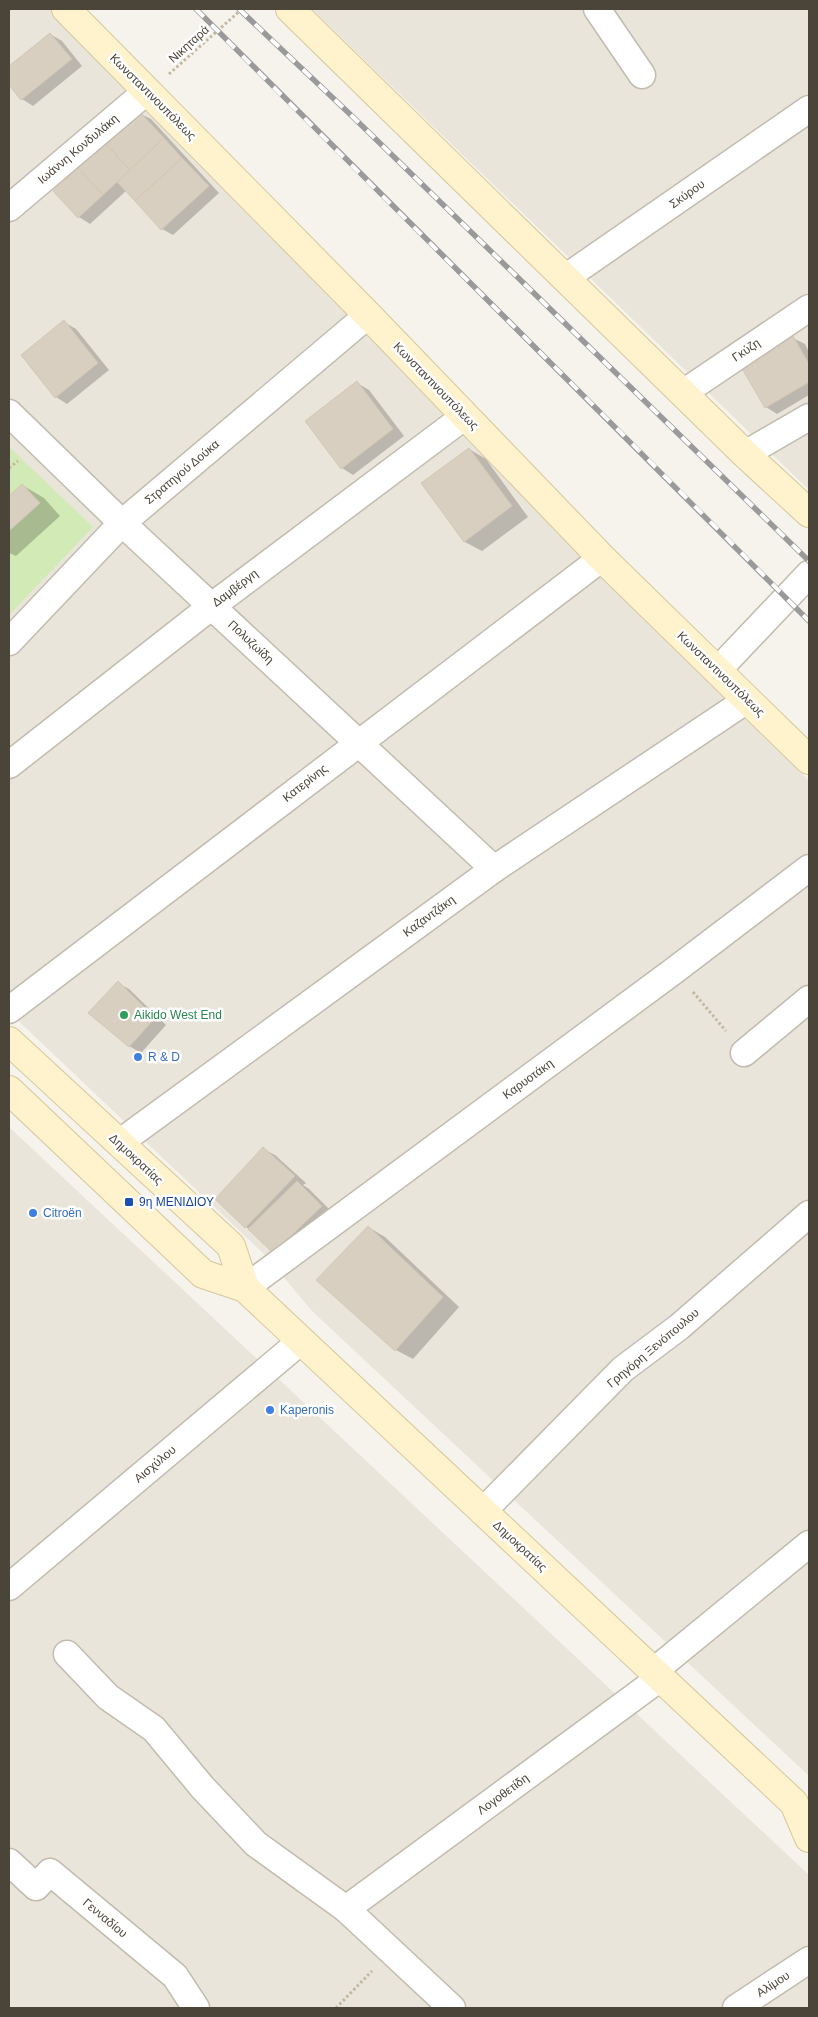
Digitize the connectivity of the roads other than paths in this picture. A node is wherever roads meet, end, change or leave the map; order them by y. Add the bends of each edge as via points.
1 (66, 9) edge
2 (290, 9) edge
3 (597, 9) edge
4 (642, 74) dead end
5 (147, 91) junction
6 (809, 109) edge
7 (9, 208) edge
8 (566, 278) junction
9 (809, 308) edge
10 (368, 315) junction
11 (683, 393) junction
12 (9, 413) edge
13 (465, 416) junction
14 (809, 417) edge
15 (745, 454) junction
16 (809, 513) edge
17 (122, 523) junction
18 (602, 558) junction
19 (809, 574) edge
20 (212, 606) junction
21 (9, 642) edge
22 (717, 671) junction
23 (747, 700) junction
24 (358, 742) junction
25 (809, 760) edge
26 (9, 765) edge
27 (809, 868) edge
28 (494, 869) junction
29 (809, 999) edge
30 (9, 1010) edge
31 (9, 1042) edge
32 (744, 1053) road end
33 (9, 1090) edge
34 (119, 1143) junction
35 (809, 1214) edge
36 (245, 1288) junction
37 (301, 1341) junction
38 (482, 1511) junction
39 (809, 1544) edge
40 (9, 1587) edge
41 (67, 1654) dead end
42 (657, 1674) junction
43 (802, 1806) edge
44 (809, 1838) edge
45 (9, 1862) edge
46 (346, 1910) junction
47 (809, 1960) edge
48 (196, 2008) edge
49 (452, 2008) edge
50 (736, 2008) edge

1 - 5 street, Κωνσταντινουπόλεως
2 - 8 street
3 - 4 street
5 - 7 street, Ιωάννη Κονδυλάκη
5 - 10 street, Κωνσταντινουπόλεως
6 - 8 street, Σκύρου
8 - 11 street
9 - 11 street, Γκύζη
10 - 13 street, Κωνσταντινουπόλεως
10 - 17 street, Στρατηγού Δούκα
11 - 15 street
12 - 17 street, Πολυζωίδη
13 - 18 street, Κωνσταντινουπόλεως
13 - 20 street, Δαμβέργη
14 - 15 street
15 - 16 street
17 - 20 street, Πολυζωίδη
17 - 21 street, Στρατηγού Δούκα
18 - 22 street, Κωνσταντινουπόλεως
18 - 24 street, Κατερίνης
19 - 22 street
20 - 24 street, Πολυζωίδη
20 - 26 street, Δαμβέργη
22 - 23 street, Κωνσταντινουπόλεως
23 - 25 street, Κωνσταντινουπόλεως
23 - 28 street, Καζαντζάκη
24 - 28 street, Πολυζωίδη
24 - 30 street, Κατερίνης
27 - 36 street, Καρυοτάκη
28 - 34 street, Καζαντζάκη
29 - 32 street
31 - 34 street, Δημοκρατίας
33 - 36 street, Δημοκρατίας via 203,1274
34 - 36 street, Δημοκρατίας via 231,1246
35 - 38 street, Γρηγόρη Ξενόπουλου via 679,1327 623,1369
36 - 37 street, Δημοκρατίας
37 - 38 street, Δημοκρατίας
37 - 40 street, Αισχύλου
38 - 42 street, Δημοκρατίας
39 - 42 street, Λογοθετίδη
41 - 46 street via 108,1697 154,1729 256,1844
42 - 43 street, Δημοκρατίας
42 - 46 street, Λογοθετίδη
43 - 44 street, Δημοκρατίας
45 - 48 street, Γενναδίου via 36,1887 50,1872 176,1976
46 - 49 street
47 - 50 street, Αλίμου

